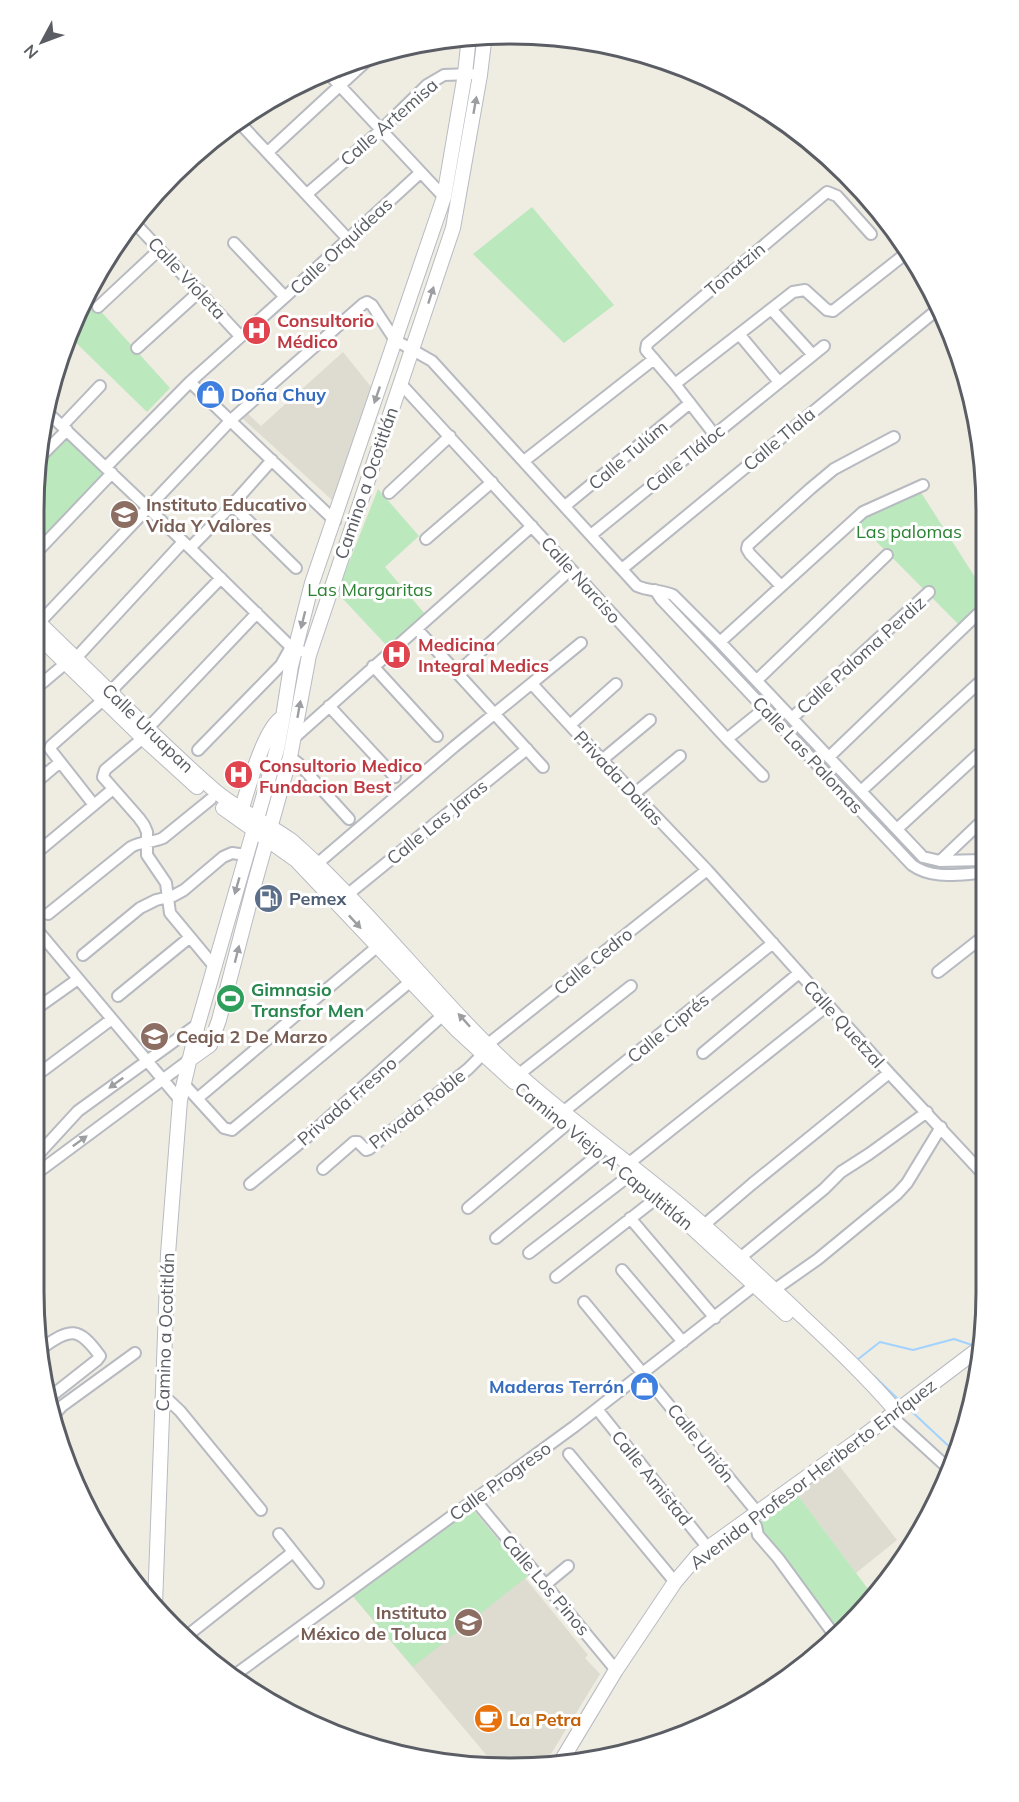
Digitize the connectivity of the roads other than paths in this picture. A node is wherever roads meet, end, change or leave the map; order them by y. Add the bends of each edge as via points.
1 (484, 44) edge
2 (468, 45) edge
3 (359, 69) edge
4 (465, 74) junction
5 (480, 75) junction
6 (333, 78) edge
7 (340, 86) junction
8 (244, 127) edge
9 (382, 129) junction
10 (268, 153) junction
11 (420, 173) junction
12 (307, 194) junction
13 (444, 196) junction
14 (139, 228) edge
15 (871, 234) dead end
16 (348, 239) junction
17 (234, 243) dead end
18 (159, 250) junction
19 (901, 257) edge
20 (200, 291) junction
21 (285, 297) junction
22 (98, 307) dead end
23 (771, 309) junction
24 (932, 314) edge
25 (739, 334) junction
26 (240, 336) junction
27 (395, 340) junction
28 (824, 346) dead end
29 (137, 348) dead end
30 (413, 350) junction
31 (813, 356) junction
32 (654, 359) junction
33 (190, 382) junction
34 (779, 382) junction
35 (400, 383) junction
36 (675, 384) junction
37 (100, 386) dead end
38 (690, 403) junction
39 (52, 417) edge
40 (231, 420) junction
41 (64, 428) junction
42 (714, 434) junction
43 (450, 436) junction
44 (894, 437) dead end
45 (47, 448) edge
46 (272, 460) junction
47 (524, 461) junction
48 (109, 470) junction
49 (492, 482) junction
50 (923, 485) dead end
51 (389, 493) dead end
52 (232, 505) junction
53 (565, 506) junction
54 (147, 508) junction
55 (334, 521) junction
56 (532, 526) junction
57 (591, 535) junction
58 (426, 539) dead end
59 (44, 544) edge
60 (187, 545) junction
61 (886, 555) dead end
62 (296, 568) dead end
63 (571, 569) junction
64 (622, 569) junction
65 (221, 578) junction
66 (781, 586) junction
67 (655, 590) junction
68 (929, 592) dead end
69 (257, 613) junction
70 (976, 615) edge
71 (44, 624) edge
72 (417, 629) junction
73 (44, 639) edge
74 (720, 642) junction
75 (581, 643) dead end
76 (293, 648) junction
77 (309, 655) junction
78 (71, 661) junction
79 (373, 666) junction
80 (457, 673) junction
81 (757, 680) junction
82 (44, 682) edge
83 (532, 684) junction
84 (615, 684) dead end
85 (976, 685) edge
86 (107, 696) junction
87 (329, 706) junction
88 (764, 709) junction
89 (494, 714) junction
90 (284, 717) junction
91 (792, 718) junction
92 (650, 720) dead end
93 (570, 725) junction
94 (145, 733) junction
95 (437, 736) dead end
96 (294, 738) junction
97 (727, 739) junction
98 (527, 749) junction
99 (198, 750) dead end
100 (680, 756) dead end
101 (976, 756) edge
102 (290, 757) junction
103 (829, 757) junction
104 (602, 760) junction
105 (59, 763) junction
106 (543, 767) dead end
107 (45, 775) edge
108 (763, 776) dead end
109 (395, 777) dead end
110 (113, 789) junction
111 (861, 791) junction
112 (634, 794) junction
113 (211, 799) junction
114 (94, 805) junction
115 (240, 815) junction
116 (349, 819) dead end
117 (256, 825) junction
118 (976, 827) edge
119 (897, 829) junction
120 (268, 833) junction
121 (147, 842) junction
122 (44, 847) edge
123 (246, 855) junction
124 (976, 860) edge
125 (940, 861) junction
126 (317, 864) junction
127 (707, 870) junction
128 (976, 873) edge
129 (347, 895) junction
130 (167, 897) junction
131 (48, 914) dead end
132 (189, 938) junction
133 (976, 942) edge
134 (773, 943) junction
135 (44, 945) edge
136 (378, 946) junction
137 (83, 955) dead end
138 (214, 966) junction
139 (938, 972) dead end
140 (799, 973) junction
141 (78, 979) junction
142 (411, 981) junction
143 (631, 986) dead end
144 (118, 996) dead end
145 (44, 1003) edge
146 (828, 1005) junction
147 (443, 1015) junction
148 (112, 1019) junction
149 (198, 1024) junction
150 (484, 1050) junction
151 (702, 1053) dead end
152 (147, 1060) junction
153 (189, 1060) junction
154 (44, 1070) edge
155 (889, 1073) junction
156 (518, 1075) junction
157 (163, 1080) junction
158 (183, 1083) junction
159 (198, 1098) junction
160 (180, 1100) junction
161 (927, 1112) junction
162 (565, 1119) junction
163 (941, 1127) junction
164 (44, 1148) edge
165 (600, 1152) junction
166 (976, 1166) edge
167 (44, 1168) edge
168 (322, 1169) dead end
169 (629, 1169) junction
170 (250, 1184) dead end
171 (658, 1197) junction
172 (468, 1208) dead end
173 (630, 1218) junction
174 (704, 1225) junction
175 (496, 1238) dead end
176 (529, 1253) dead end
177 (740, 1258) junction
178 (622, 1270) dead end
179 (556, 1277) dead end
180 (759, 1282) junction
181 (774, 1290) junction
182 (584, 1302) dead end
183 (715, 1318) junction
184 (683, 1342) junction
185 (46, 1345) edge
186 (135, 1353) dead end
187 (972, 1354) edge
188 (644, 1373) junction
189 (54, 1393) edge
190 (163, 1395) junction
191 (597, 1409) junction
192 (59, 1411) edge
193 (893, 1413) junction
194 (569, 1454) dead end
195 (943, 1463) edge
196 (475, 1500) junction
197 (261, 1510) dead end
198 (754, 1515) junction
199 (279, 1534) dead end
200 (708, 1548) junction
201 (293, 1551) junction
202 (568, 1566) dead end
203 (675, 1582) junction
204 (318, 1583) dead end
205 (545, 1585) junction
206 (155, 1595) edge
207 (831, 1629) edge
208 (191, 1633) edge
209 (616, 1670) junction
210 (239, 1672) edge
211 (564, 1756) edge

1 - 5 main road, Camino a Ocotitlán
2 - 4 main road, Camino a Ocotitlán
3 - 7 street
4 - 5 street, Calle Artemisa
4 - 9 street, Calle Artemisa via 444,75 433,81
4 - 13 main road, Camino a Ocotitlán
30 -> 5 main road, Camino a Ocotitlán via 453,228
6 - 7 street
7 - 9 street
7 - 10 street
8 - 10 street
9 - 11 street
9 - 12 street, Calle Artemisa
10 - 12 street
11 - 13 street
11 - 16 street, Calle Orquídeas
12 - 16 street
13 - 27 main road, Camino a Ocotitlán
14 - 18 street, Calle Violeta
15 - 32 street, Tonatzin via 837,196 824,194 647,344 645,349
16 - 21 street, Calle Orquídeas
17 - 21 street
18 - 20 street, Calle Violeta
18 - 22 street
19 - 23 street via 833,311 805,290 793,292
20 - 26 street, Calle Violeta
20 - 29 street
21 - 26 street, Calle Orquídeas
23 - 25 street
23 - 31 street
24 - 64 street, Calle Tlala
25 - 34 street
25 - 36 street
26 - 33 street, Calle Orquídeas
27 - 30 street, Calle Las Palomas
27 - 40 street via 370,303 363,304
27 -> 55 main road, Camino a Ocotitlán
28 - 31 street, Calle Tláloc
30 - 35 main road, Camino a Ocotitlán
30 - 47 street, Calle Las Palomas via 432,361
31 - 34 street, Calle Tláloc
32 - 36 street
32 - 47 street
33 - 40 street
33 - 48 street, Calle Orquídeas
34 - 42 street, Calle Tláloc
35 - 43 street, Calle Narciso
35 - 77 main road, Camino a Ocotitlán
36 - 38 street
37 - 41 street
38 - 42 street
38 - 53 street, Calle Tulúm
39 - 41 street
40 - 46 street
40 - 54 street
41 - 45 street
41 - 48 street
42 - 57 street, Calle Tláloc
43 - 49 street, Calle Narciso
43 - 51 street
44 - 66 street via 834,469 748,545 750,554
46 - 52 street
46 - 55 street
47 - 53 street, Calle Las Palomas
48 - 54 street
48 - 59 street, Calle Orquídeas
49 - 56 street, Calle Narciso
49 - 58 street
50 - 66 street via 868,509
52 - 60 street
52 - 62 street
53 - 57 street, Calle Las Palomas
54 - 60 street
54 - 71 street
55 -> 76 main road, Camino a Ocotitlán
56 - 63 street, Calle Narciso
56 - 72 street
57 - 64 street, Calle Las Palomas
60 - 65 street
60 - 78 street
61 - 81 street
63 - 80 street
63 - 97 street, Calle Narciso
64 - 67 street, Calle Las Palomas via 637,586
65 - 69 street
65 - 86 street
66 - 74 street
67 - 74 street, Calle Las Palomas via 673,595
67 - 88 street, Calle Las Palomas
68 - 91 street, Calle Paloma Perdiz
69 - 76 street
69 - 94 street
70 - 103 street
72 - 79 street
72 - 80 street
73 - 78 main road, Calle Uruapan
74 - 81 street, Calle Las Palomas
75 - 83 street
76 - 77 street
76 - 90 main road, Camino a Ocotitlán
76 - 99 street
96 -> 77 main road, Camino a Ocotitlán
78 - 82 street
78 - 86 main road, Calle Uruapan
79 - 87 street
79 - 95 street
80 - 89 street
81 - 91 street, Calle Las Palomas
83 - 89 street
83 - 93 street, Privada Dalias
84 - 93 street
85 - 111 street
86 - 94 main road, Calle Uruapan
86 - 105 street via 51,746 50,752
87 - 96 street
87 - 109 street
88 - 97 street
88 - 128 street, Calle Las Palomas via 912,865 938,875
89 - 98 street
89 - 126 street
90 - 115 main road via 266,738
90 - 117 main road, Camino a Ocotitlán
91 - 103 street, Calle Las Palomas
92 - 104 street
93 - 104 street, Privada Dalias
94 - 110 street via 104,772 104,779
94 - 113 main road, Calle Uruapan via 175,768
94 - 115 main road, Calle Uruapan
96 - 102 main road, Camino a Ocotitlán
97 - 108 street, Calle Narciso
98 - 106 street
98 - 129 street, Calle Las Jaras
100 - 112 street
101 - 119 street
102 - 116 street
102 - 120 main road, Camino a Ocotitlán
103 - 111 street, Calle Las Palomas
104 - 112 street, Privada Dalias
105 - 107 street
105 - 114 street
110 - 114 street
110 - 121 street via 139,818 147,832
111 - 119 street, Calle Las Palomas
112 - 127 street, Privada Dalias
113 - 115 main road, Calle Uruapan
113 - 121 street via 163,838
114 - 122 street
115 - 117 main road, Calle Uruapan
117 - 120 main road, Calle Uruapan
117 - 123 main road, Camino a Ocotitlán
118 - 125 street
119 - 125 street, Calle Las Palomas via 923,857
120 - 126 main road, Camino Viejo A Capultitlán via 294,843
120 -> 136 main road, Camino Viejo A Capultitlán
153 -> 120 main road, Camino a Ocotitlán via 212,1042
121 - 130 street via 147,855 165,879
121 - 131 street via 125,851
123 - 130 street via 235,852 223,857 184,890
123 -> 138 main road, Camino a Ocotitlán
124 - 125 street, Calle Las Palomas
126 - 129 main road, Camino Viejo A Capultitlán
127 - 134 street, Calle Quetzal
127 - 150 street, Calle Cedro
150 -> 129 main road, Camino Viejo A Capultitlán
130 - 132 street via 170,913
130 - 137 street via 140,908
132 - 138 street
132 - 144 street
133 - 139 street
134 - 140 street, Calle Quetzal
134 - 162 street, Calle Ciprés
135 - 141 street
136 - 142 main road, Camino Viejo A Capultitlán
136 - 159 street
138 - 149 main road, Camino a Ocotitlán
140 - 146 street, Calle Quetzal
140 - 151 street
141 - 145 street
141 - 148 street
142 - 147 main road, Camino Viejo A Capultitlán
142 - 159 street via 232,1130 224,1128
143 - 156 street
146 - 155 street, Calle Quetzal
146 - 169 street
147 - 150 main road, Camino Viejo A Capultitlán
147 - 170 street, Privada Fresno
148 - 152 street
148 - 154 street
149 - 152 street
149 - 153 main road, Camino a Ocotitlán
150 - 156 main road, Camino Viejo A Capultitlán
150 - 162 main road, Camino Viejo A Capultitlán
150 - 168 street, Privada Roble via 468,1069 369,1149 354,1142
152 - 157 street
152 -> 164 street via 78,1112
153 - 157 street
153 - 158 main road, Camino a Ocotitlán
155 - 161 street, Calle Quetzal
155 - 174 street
156 - 162 main road, Camino Viejo A Capultitlán
157 - 160 street
167 -> 157 street
158 - 159 street
158 - 160 main road, Camino a Ocotitlán
160 - 190 main road, Camino a Ocotitlán via 168,1254
161 - 163 street, Calle Quetzal
161 - 177 street via 841,1172
162 - 165 main road, Camino Viejo A Capultitlán
162 - 169 main road, Camino Viejo A Capultitlán
162 - 172 street, Calle Ciprés
163 - 166 street, Calle Quetzal
163 - 181 street via 897,1194
165 - 169 main road, Camino Viejo A Capultitlán
165 - 175 street
169 - 171 main road, Camino Viejo A Capultitlán
169 - 174 main road, Camino Viejo A Capultitlán
169 - 176 street
171 - 173 street
171 - 180 main road, Camino Viejo A Capultitlán
173 - 179 street
173 - 183 street
174 - 177 main road, Camino Viejo A Capultitlán
177 - 180 main road, Camino Viejo A Capultitlán
178 - 184 street
180 - 181 main road, Camino Viejo A Capultitlán
180 - 183 street, Calle Progreso
180 - 193 main road, Camino Viejo A Capultitlán
181 - 193 main road, Camino Viejo A Capultitlán via 856,1368
182 - 188 street, Calle Unión
183 - 184 street, Calle Progreso
184 - 188 street, Calle Progreso
185 - 189 street via 74,1332 82,1335 100,1356
186 - 192 street
187 - 193 main road, Avenida Profesor Heriberto Enríquez
188 - 191 street, Calle Progreso
188 - 198 street, Calle Unión
190 - 197 street
190 - 206 main road, Camino a Ocotitlán
191 - 196 street, Calle Progreso
191 - 200 street, Calle Amistad
193 - 195 street, Camino Viejo A Capultitlán
193 - 198 main road, Avenida Profesor Heriberto Enríquez
194 - 203 street
196 - 205 street, Calle Los Pinos
196 - 210 street, Calle Progreso
198 - 200 main road, Avenida Profesor Heriberto Enríquez
198 - 207 street, Calle Unión via 758,1535
199 - 201 street
200 - 203 main road, Avenida Profesor Heriberto Enríquez
201 - 204 street
201 - 208 street
202 - 205 street
203 - 209 main road, Avenida Profesor Heriberto Enríquez
205 - 209 street, Calle Los Pinos
209 - 211 main road, Avenida Profesor Heriberto Enríquez

